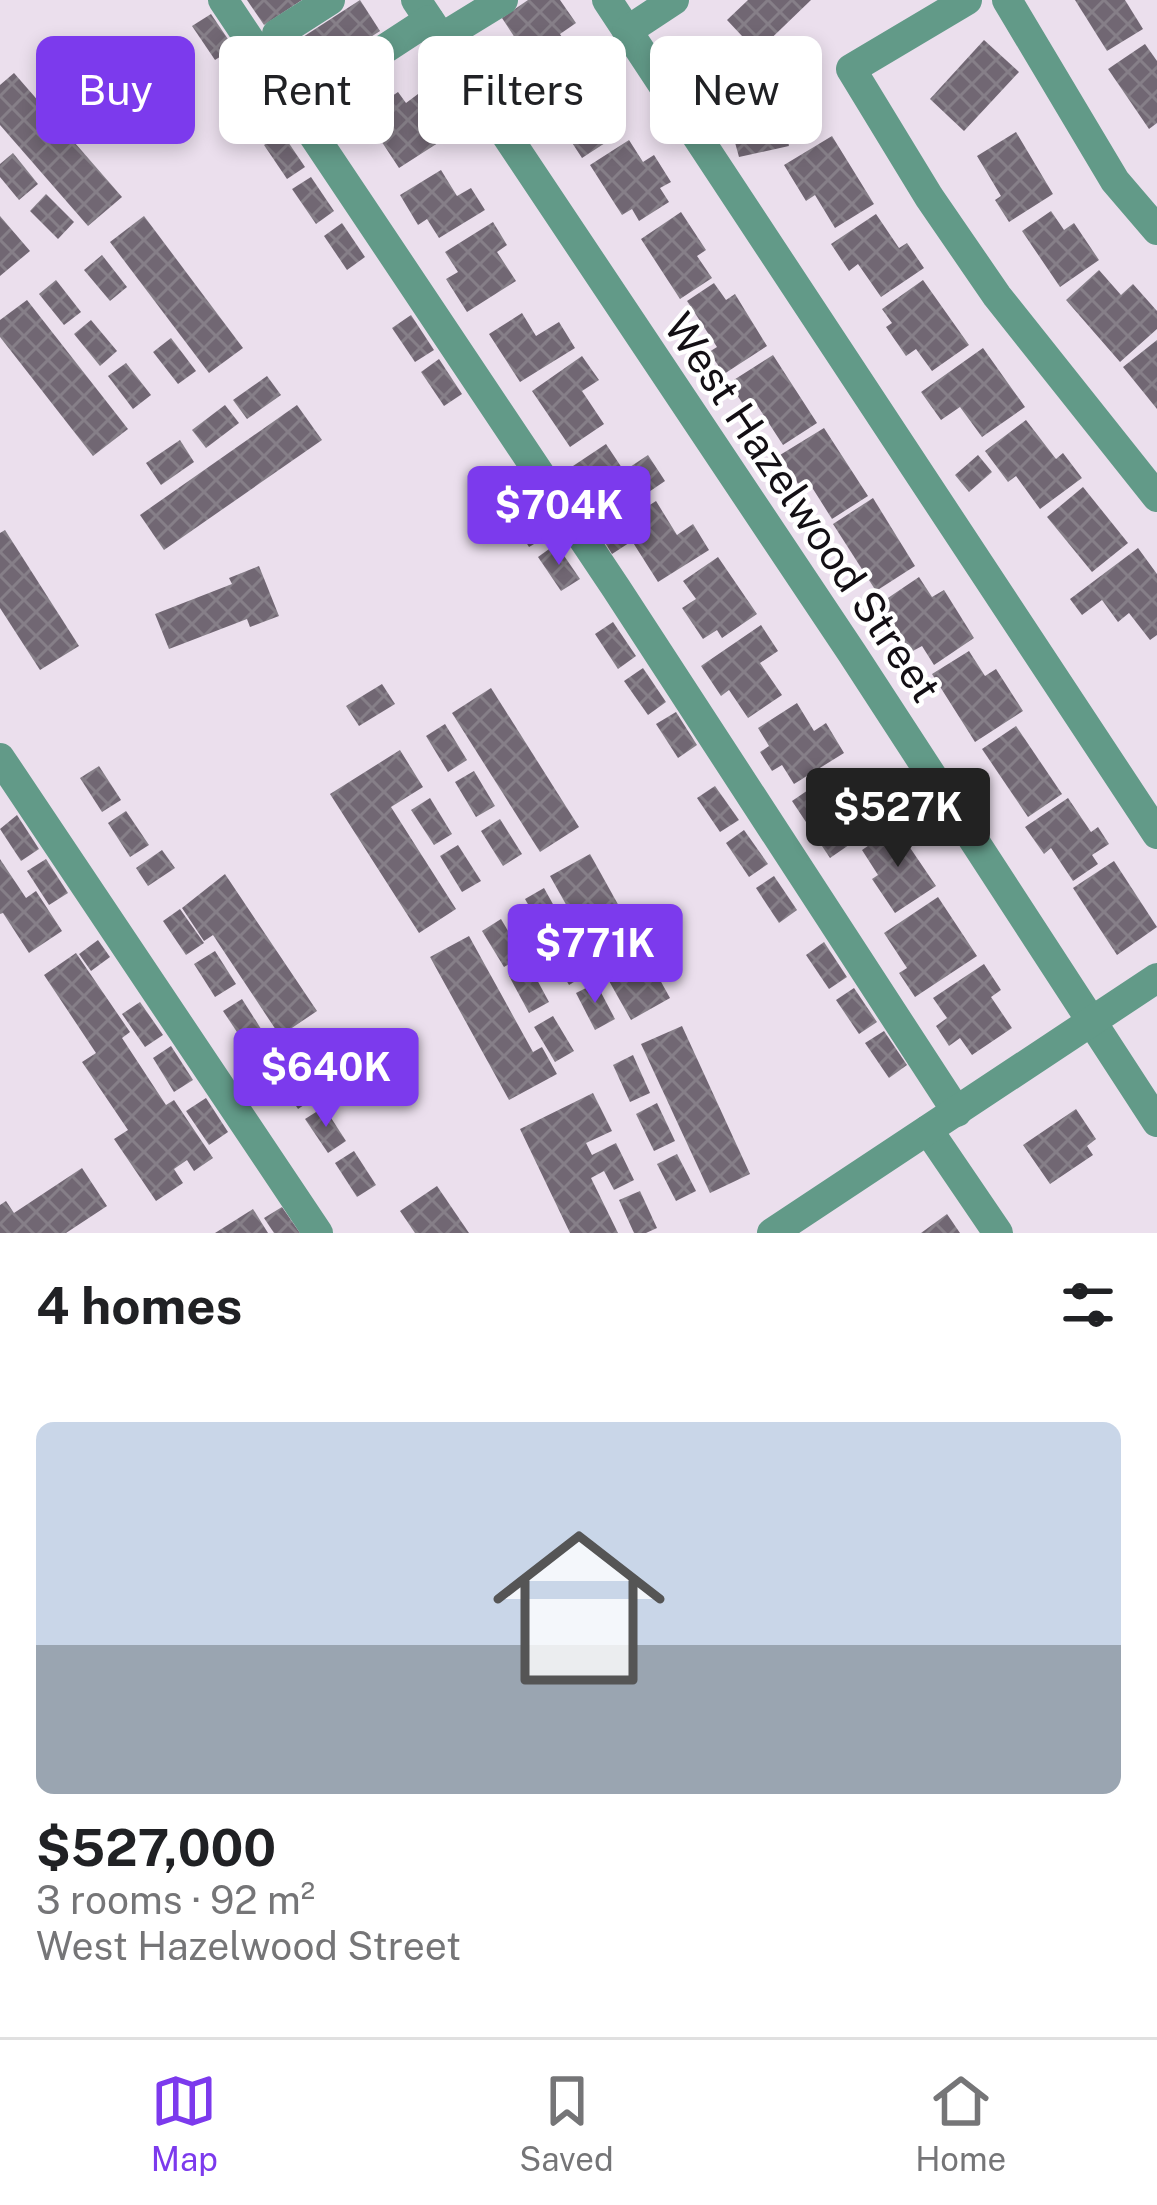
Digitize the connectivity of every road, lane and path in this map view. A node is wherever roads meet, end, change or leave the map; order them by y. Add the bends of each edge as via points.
1 (223, 0) edge
2 (329, 0) edge
3 (503, 0) edge
4 (607, 0) edge
5 (674, 0) edge
6 (967, 0) edge
7 (1007, 0) edge
8 (429, 20) edge
9 (627, 31) junction
10 (278, 34) dead end
11 (394, 43) edge
12 (1157, 230) edge
13 (1157, 497) edge
14 (0, 758) edge
15 (1157, 834) edge
16 (1157, 979) edge
17 (1092, 1023) junction
18 (957, 1112) junction
19 (1157, 1122) edge
20 (928, 1130) junction
21 (777, 1232) edge
22 (318, 1233) edge
23 (998, 1233) edge

1 - 18 street
2 - 10 street
3 - 8 street
4 - 9 street
5 - 9 street
6 - 13 street via 851,69 997,296
7 - 12 street via 1115,181
8 - 11 street
8 - 17 street, West Hazelwood Street
9 - 15 street
14 - 22 street
16 - 17 street
17 - 18 street
17 - 19 street, West Hazelwood Street
18 - 20 street
20 - 21 street
20 - 23 street

